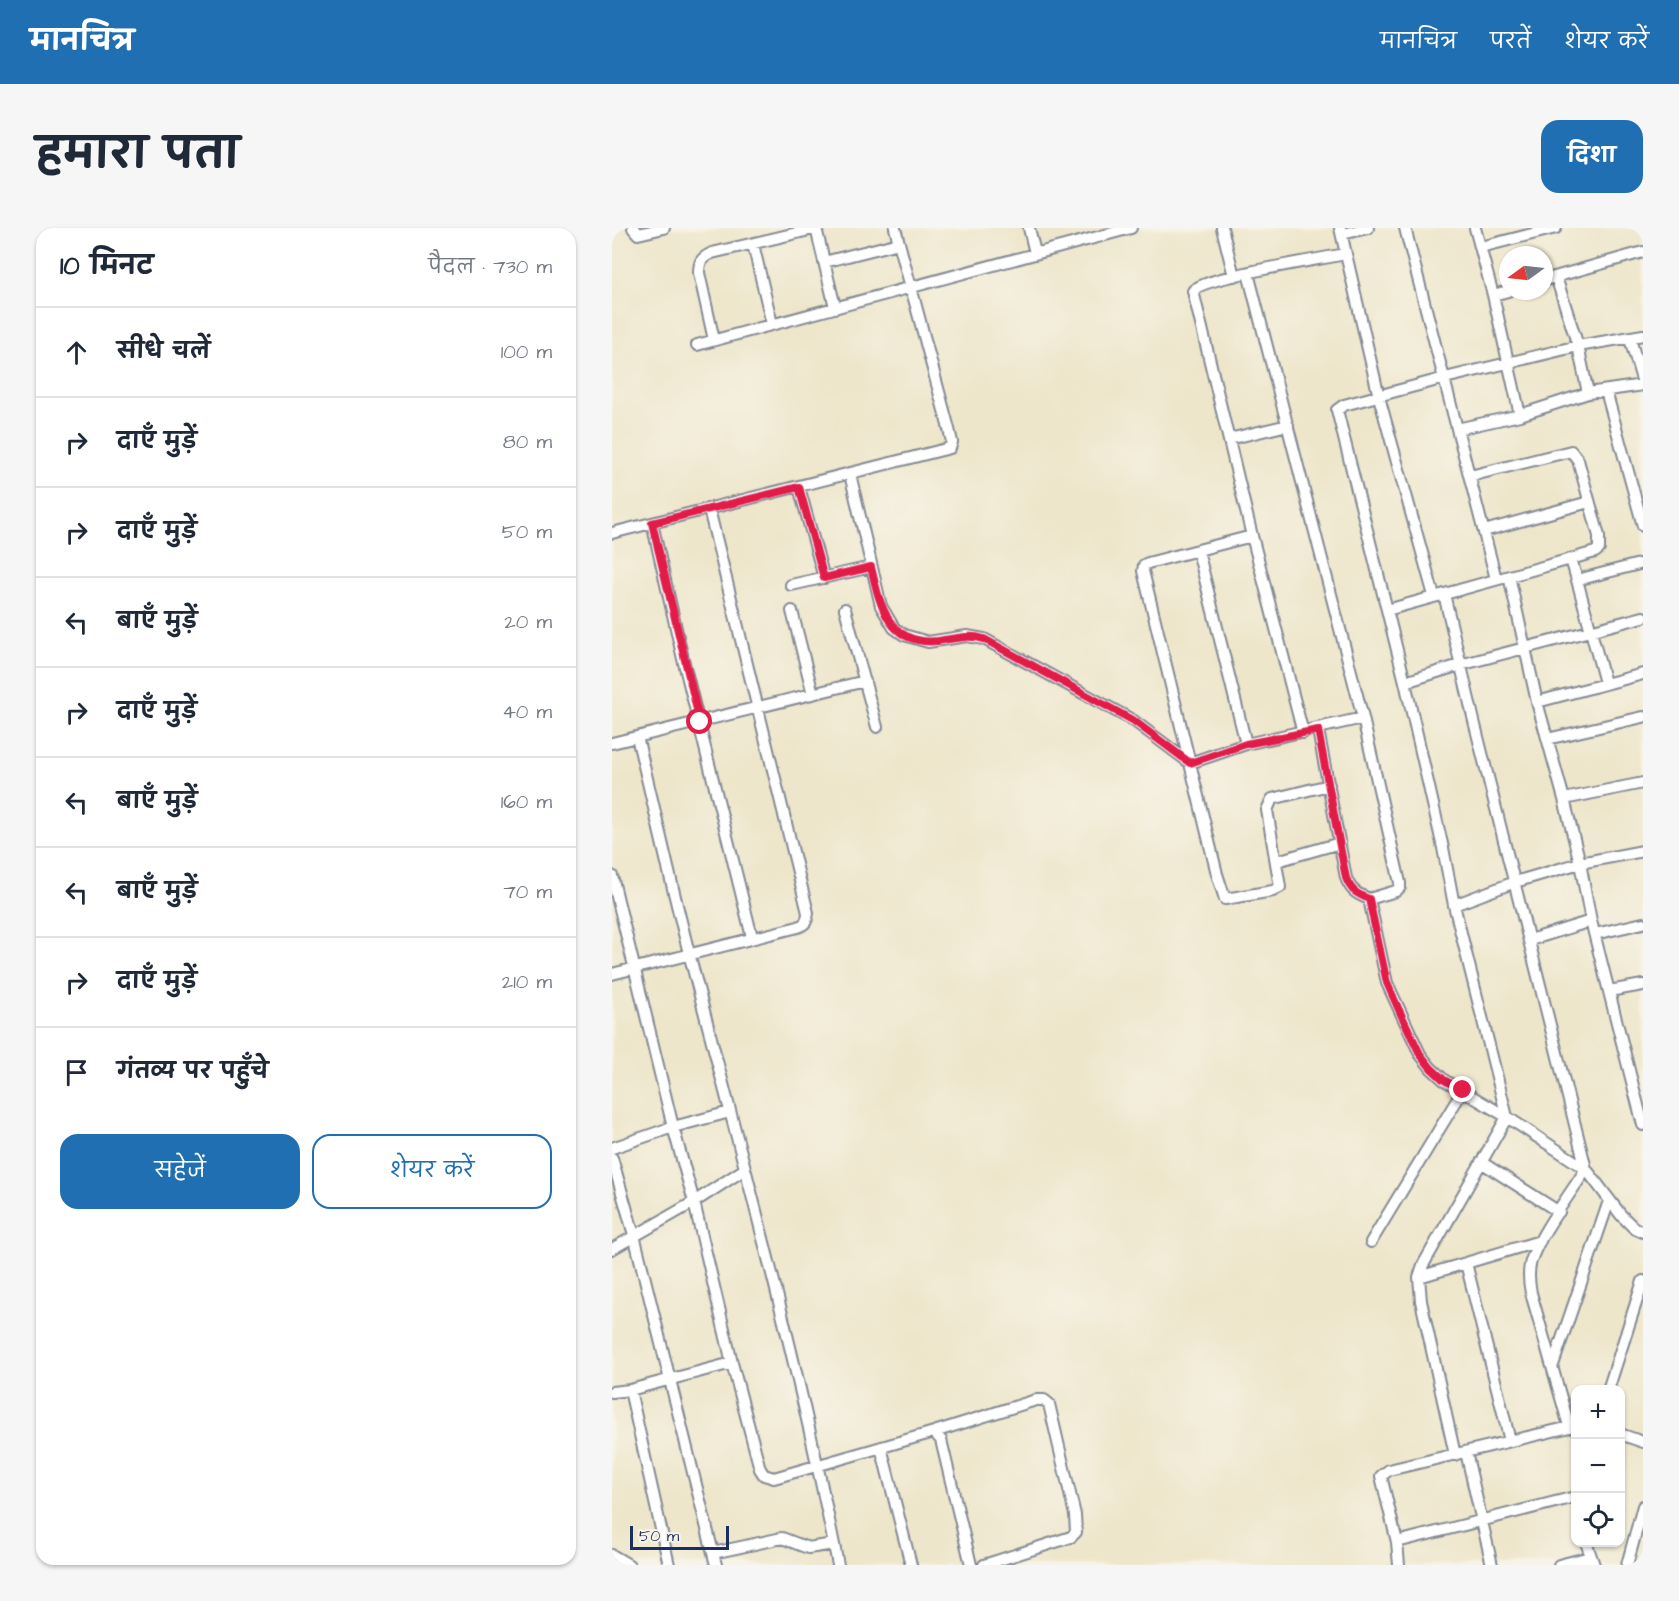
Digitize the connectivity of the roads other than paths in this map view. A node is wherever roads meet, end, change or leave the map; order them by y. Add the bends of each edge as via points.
1 (633, 228) edge
2 (664, 228) edge
3 (817, 228) edge
4 (895, 228) edge
5 (1029, 228) edge
6 (1131, 228) edge
7 (1222, 228) edge
8 (1368, 228) edge
9 (1405, 228) edge
10 (1475, 228) edge
11 (1556, 228) edge
12 (1341, 231) edge
13 (899, 243) junction
14 (753, 244) junction
15 (1481, 247) junction
16 (1643, 252) edge
17 (1035, 254) junction
18 (1345, 254) junction
19 (824, 262) junction
20 (1248, 273) junction
21 (1234, 276) junction
22 (1556, 277) junction
23 (1553, 278) edge
24 (911, 287) junction
25 (1499, 293) edge
26 (1493, 295) junction
27 (835, 307) junction
28 (772, 324) junction
29 (1643, 335) edge
30 (1630, 339) junction
31 (714, 340) junction
32 (696, 345) dead end
33 (1578, 346) junction
34 (1509, 363) junction
35 (1445, 378) junction
36 (1643, 384) edge
37 (1606, 391) junction
38 (1588, 393) junction
39 (1379, 397) junction
40 (1520, 415) junction
41 (1288, 425) junction
42 (1457, 429) junction
43 (1229, 440) junction
44 (850, 474) junction
45 (1470, 476) junction
46 (799, 487) junction
47 (1589, 502) junction
48 (709, 509) junction
49 (652, 523) junction
50 (1643, 526) edge
51 (1484, 531) junction
52 (612, 533) edge
53 (1252, 536) junction
54 (1198, 551) junction
55 (1571, 559) junction
56 (1643, 563) edge
57 (871, 567) junction
58 (1509, 576) junction
59 (824, 578) junction
60 (1496, 579) junction
61 (1577, 580) junction
62 (791, 585) dead end
63 (1439, 595) junction
64 (845, 609) dead end
65 (1387, 610) junction
66 (792, 611) dead end
67 (1643, 617) edge
68 (1591, 631) junction
69 (1526, 647) junction
70 (1460, 665) junction
71 (1643, 674) edge
72 (865, 681) junction
73 (1405, 682) junction
74 (1605, 683) junction
75 (813, 694) junction
76 (1537, 702) junction
77 (759, 708) junction
78 (1643, 717) edge
79 (1363, 718) junction
80 (700, 722) junction
81 (877, 728) dead end
82 (1318, 730) junction
83 (1303, 733) junction
84 (637, 737) junction
85 (1547, 739) junction
86 (612, 743) edge
87 (1246, 744) junction
88 (1190, 763) junction
89 (1643, 783) edge
90 (1329, 785) junction
91 (1564, 799) junction
92 (1340, 843) junction
93 (1643, 851) edge
94 (1277, 861) junction
95 (1580, 863) junction
96 (612, 876) edge
97 (1515, 882) junction
98 (1369, 899) junction
99 (1454, 905) junction
100 (616, 909) edge
101 (1592, 921) junction
102 (1643, 922) edge
103 (1595, 934) junction
104 (752, 937) junction
105 (1530, 940) junction
106 (689, 954) junction
107 (634, 968) junction
108 (612, 974) edge
109 (1643, 985) edge
110 (1609, 991) junction
111 (1463, 1090) junction
112 (730, 1112) junction
113 (1507, 1117) junction
114 (1643, 1125) edge
115 (673, 1127) junction
116 (612, 1148) edge
117 (612, 1158) edge
118 (1481, 1162) junction
119 (745, 1169) junction
120 (1586, 1169) junction
121 (1609, 1201) junction
122 (694, 1202) junction
123 (1559, 1212) junction
124 (1643, 1232) edge
125 (634, 1235) junction
126 (1540, 1240) junction
127 (1371, 1242) dead end
128 (612, 1249) edge
129 (1466, 1263) junction
130 (1419, 1277) junction
131 (1643, 1281) edge
132 (732, 1363) junction
133 (1553, 1366) junction
134 (669, 1378) junction
135 (1609, 1385) edge
136 (630, 1390) junction
137 (612, 1392) edge
138 (1571, 1423) edge
139 (1571, 1426) edge
140 (934, 1432) junction
141 (1625, 1436) edge
142 (1510, 1441) junction
143 (1643, 1442) edge
144 (881, 1447) junction
145 (1460, 1453) junction
146 (818, 1466) junction
147 (1571, 1498) edge
148 (1643, 1506) edge
149 (1482, 1521) junction
150 (1397, 1542) junction
151 (834, 1544) junction
152 (1587, 1547) edge
153 (713, 1553) junction
154 (612, 1555) edge
155 (1592, 1563) edge
156 (629, 1565) edge
157 (669, 1565) edge
158 (716, 1565) edge
159 (838, 1565) edge
160 (910, 1565) edge
161 (971, 1565) edge
162 (984, 1565) edge
163 (1399, 1565) edge
164 (1492, 1565) edge
165 (1559, 1565) edge
166 (1627, 1565) edge

1 - 2 street via 638,234
3 - 14 street
3 - 19 street
4 - 13 street
5 - 17 street
6 - 17 street
7 - 21 street
8 - 12 street
9 - 35 street
10 - 15 street
11 - 15 street
12 - 18 street
13 - 19 street
13 - 24 street
14 - 28 street
14 - 31 street via 712,254 699,264
15 - 26 street
16 - 22 street
17 - 24 street
18 - 20 street
18 - 39 street
19 - 27 street
20 - 21 street
20 - 41 street
21 - 43 street via 1200,285 1193,291
22 - 23 street
22 - 33 street
24 - 27 street
24 - 44 street via 952,442 944,450
25 - 26 street
26 - 34 street
27 - 28 street
28 - 31 street
29 - 30 street
30 - 33 street
30 - 36 street
31 - 32 street
33 - 34 street
33 - 38 street
34 - 35 street
34 - 40 street
35 - 39 street
35 - 42 street
36 - 37 street
37 - 38 street
37 - 50 street
38 - 40 street
39 - 63 street
39 - 65 street via 1339,407 1338,415
40 - 42 street
41 - 43 street
41 - 79 street
42 - 45 street
43 - 53 street
44 - 46 street
44 - 57 street
45 - 47 street via 1571,451 1578,460
45 - 51 street
46 - 48 street
46 - 59 street
47 - 51 street
47 - 55 street via 1599,549
48 - 49 street
48 - 77 street
49 - 52 street
49 - 80 street
51 - 60 street
53 - 54 street
53 - 83 street
54 - 87 street
54 - 88 street via 1148,563 1143,571
55 - 58 street
55 - 61 street
56 - 61 street
57 - 59 street
57 - 88 street via 881,606 904,635 928,642 967,636 984,639 1134,721
58 - 60 street
58 - 69 street
59 - 62 street
60 - 63 street
61 - 68 street
63 - 65 street
63 - 70 street
64 - 72 street
65 - 73 street
66 - 75 street
67 - 68 street
68 - 69 street
68 - 74 street
69 - 70 street
69 - 76 street
70 - 73 street
70 - 97 street
71 - 74 street
72 - 75 street
72 - 81 street
73 - 99 street
74 - 76 street
75 - 77 street
76 - 85 street
77 - 80 street
77 - 104 street via 808,912 804,925
78 - 85 street
79 - 82 street
79 - 98 street via 1400,887
80 - 84 street
80 - 104 street
82 - 83 street
82 - 90 street
83 - 87 street
84 - 86 street
84 - 106 street
85 - 91 street
87 - 88 street
88 - 94 street via 1226,899 1280,887
89 - 91 street
90 - 92 street
90 - 94 street via 1269,803
91 - 95 street
92 - 94 street
92 - 98 street via 1350,887
93 - 95 street
95 - 97 street
95 - 101 street
96 - 100 street
97 - 99 street
97 - 105 street
98 - 111 street via 1387,983 1420,1054 1444,1080
99 - 113 street
100 - 107 street
101 - 103 street
101 - 105 street
102 - 103 street
103 - 110 street
104 - 106 street
105 - 120 street
106 - 107 street
106 - 112 street
107 - 108 street
107 - 115 street
109 - 110 street
110 - 114 street
111 - 113 street
111 - 127 street
112 - 115 street
112 - 119 street
113 - 118 street
113 - 120 street
115 - 116 street
115 - 122 street
117 - 125 street
118 - 123 street
118 - 130 street
119 - 122 street
119 - 146 street
120 - 121 street
120 - 123 street
121 - 124 street via 1634,1228
121 - 133 street
122 - 125 street
122 - 132 street
123 - 126 street
125 - 128 street
125 - 134 street
126 - 129 street
126 - 133 street via 1528,1278
129 - 130 street
129 - 142 street
130 - 145 street via 1421,1301
131 - 135 street
132 - 134 street
132 - 146 street via 764,1475 774,1478
133 - 138 street
134 - 136 street
134 - 153 street
136 - 137 street
136 - 157 street
139 - 142 street
140 - 144 street
140 - 161 street via 941,1440
140 - 162 street via 1036,1400 1049,1404 1076,1532 1071,1537
141 - 143 street
142 - 145 street
144 - 146 street
144 - 160 street
145 - 149 street
145 - 150 street via 1389,1470 1381,1476
146 - 151 street
147 - 149 street
148 - 166 street
149 - 150 street
149 - 164 street
150 - 163 street
151 - 153 street via 808,1548 782,1538
151 - 159 street
152 - 155 street
153 - 158 street
154 - 156 street
155 - 165 street

